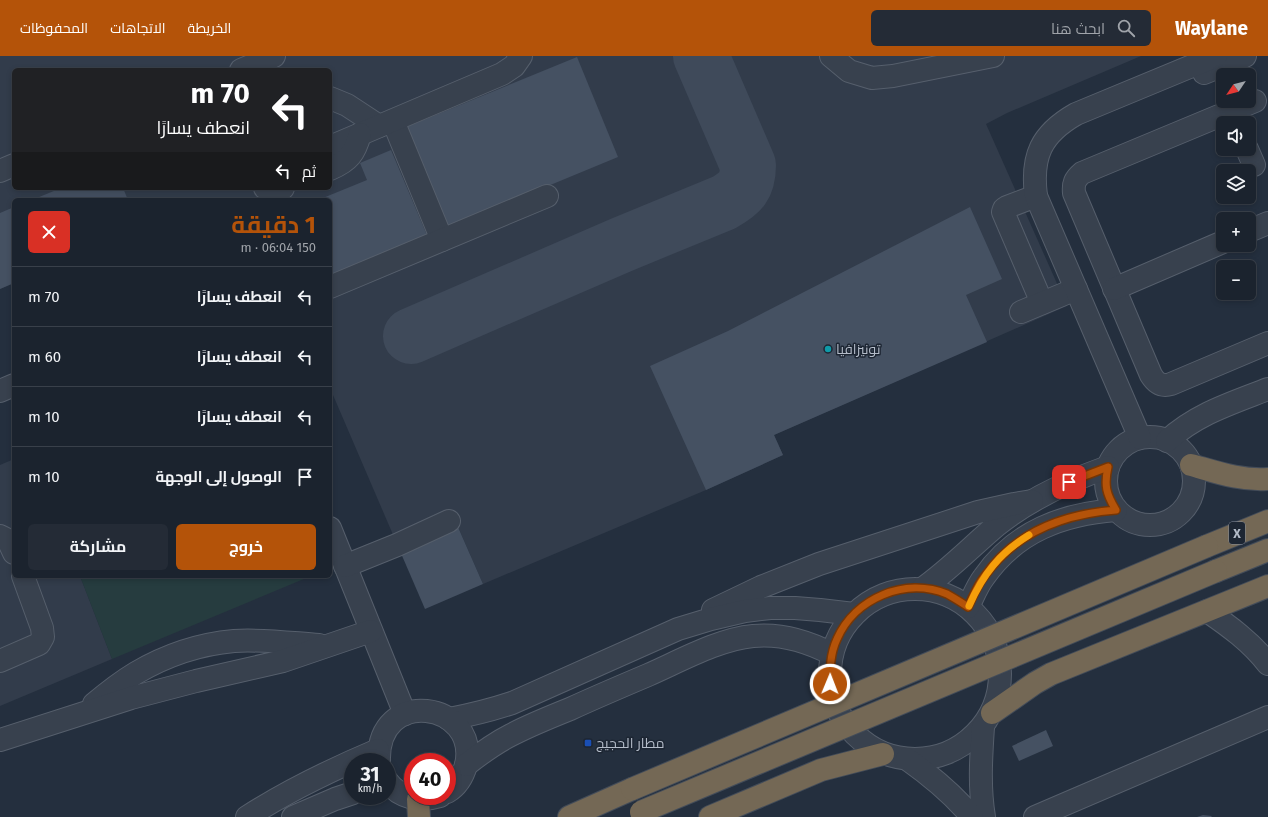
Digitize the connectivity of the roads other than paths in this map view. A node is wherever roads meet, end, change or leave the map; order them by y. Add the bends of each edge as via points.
1 (274, 56) edge
2 (521, 56) edge
3 (830, 56) edge
4 (993, 56) edge
5 (1216, 56) edge
6 (1245, 56) edge
7 (247, 68) edge
8 (332, 99) edge
9 (1245, 108) edge
10 (1076, 114) junction
11 (1234, 116) edge
12 (1216, 123) edge
13 (377, 127) junction
14 (332, 146) edge
15 (12, 166) edge
16 (332, 168) edge
17 (0, 171) edge
18 (548, 196) dead end
19 (1036, 196) junction
20 (1268, 223) edge
21 (1256, 228) edge
22 (442, 240) junction
23 (1216, 245) edge
24 (332, 286) edge
25 (1076, 289) junction
26 (1114, 289) junction
27 (1042, 303) junction
28 (1021, 312) dead end
29 (1268, 343) edge
30 (12, 386) edge
31 (1268, 389) edge
32 (0, 391) edge
33 (1140, 438) junction
34 (1167, 441) junction
35 (1191, 465) junction
36 (1108, 467) junction
37 (1268, 479) edge
38 (1032, 501) junction
39 (1116, 510) junction
40 (449, 521) dead end
41 (1268, 521) edge
42 (332, 533) edge
43 (0, 536) edge
44 (12, 549) edge
45 (1268, 550) edge
46 (345, 566) junction
47 (24, 578) edge
48 (1268, 586) edge
49 (922, 589) junction
50 (968, 607) junction
51 (1207, 611) junction
52 (854, 614) junction
53 (678, 629) junction
54 (371, 632) junction
55 (331, 646) junction
56 (832, 654) junction
57 (0, 661) edge
58 (1268, 664) edge
59 (82, 714) junction
60 (405, 714) junction
61 (1268, 716) edge
62 (449, 719) junction
63 (987, 720) junction
64 (0, 740) edge
65 (379, 753) edge
66 (883, 754) junction
67 (908, 759) junction
68 (466, 765) junction
69 (344, 769) edge
70 (456, 784) edge
71 (396, 791) edge
72 (344, 796) edge
73 (419, 808) edge
74 (636, 815) edge
75 (247, 817) edge
76 (293, 817) edge
77 (569, 817) edge
78 (710, 817) edge
79 (972, 817) edge
80 (984, 817) edge
81 (1035, 817) edge

1 - 7 street
2 - 13 street via 514,66 502,74
3 - 4 street via 849,71 872,78
5 - 10 street
6 - 10 street via 1093,120 1084,119
8 - 13 street via 347,105
9 - 11 street
10 - 19 street via 1061,122 1040,148 1035,164
12 - 26 street via 1082,173 1076,178 1074,192
13 - 14 street
13 - 16 street via 348,160
13 - 22 street
15 - 17 street
18 - 22 street
19 - 25 street
19 - 27 street via 1004,208 1003,212
20 - 21 street
22 - 24 street
23 - 26 street
25 - 27 street
25 - 33 street
26 - 29 street via 1150,375 1160,384 1171,384
27 - 28 street
30 - 32 street
31 - 34 street via 1197,418
33 - 34 street
33 - 36 street via 1120,448
34 - 35 street via 1177,446
35 - 37 highway via 1238,478
35 - 39 street via 1194,487 1191,498 1185,508 1168,522 1146,526 1124,518
36 - 38 street via 1069,482
36 - 39 street via 1106,490
38 - 49 street via 999,524
38 - 53 street via 978,512 790,574
39 - 50 street via 1072,516 1051,523 1017,542 993,564
40 - 46 street
41 - 77 highway, X, bridge
42 - 46 street
43 - 44 street via 8,540
45 - 74 highway, bridge
46 - 54 street
47 - 57 street via 44,637 39,644
48 - 51 highway
49 - 50 street via 946,594
49 - 52 street via 900,590 878,597
50 - 63 street via 990,632 1000,664 998,697
51 - 58 street via 1249,642
51 - 63 highway via 1051,674 1035,683
52 - 53 street via 770,608 745,611
52 - 56 street via 844,626
53 - 62 street via 512,703 477,714
54 - 55 street
54 - 60 street
55 - 59 street via 283,661 138,696
55 - 59 street via 234,641 200,647 167,658 136,673
56 - 66 street via 830,684 839,713 858,737
56 - 68 street via 807,642 786,637 770,635 732,640 526,727 495,744
59 - 64 street
60 - 62 street via 416,710 428,710
60 - 65 street via 387,728 381,738
61 - 81 street
62 - 68 street via 464,737 467,748
63 - 67 street via 968,742 949,753 929,759
63 - 80 street via 981,755 980,782
66 - 67 street
66 - 78 highway via 821,770
67 - 79 street via 952,794
68 - 70 street
69 - 75 street via 315,779
71 - 73 street
72 - 76 street

